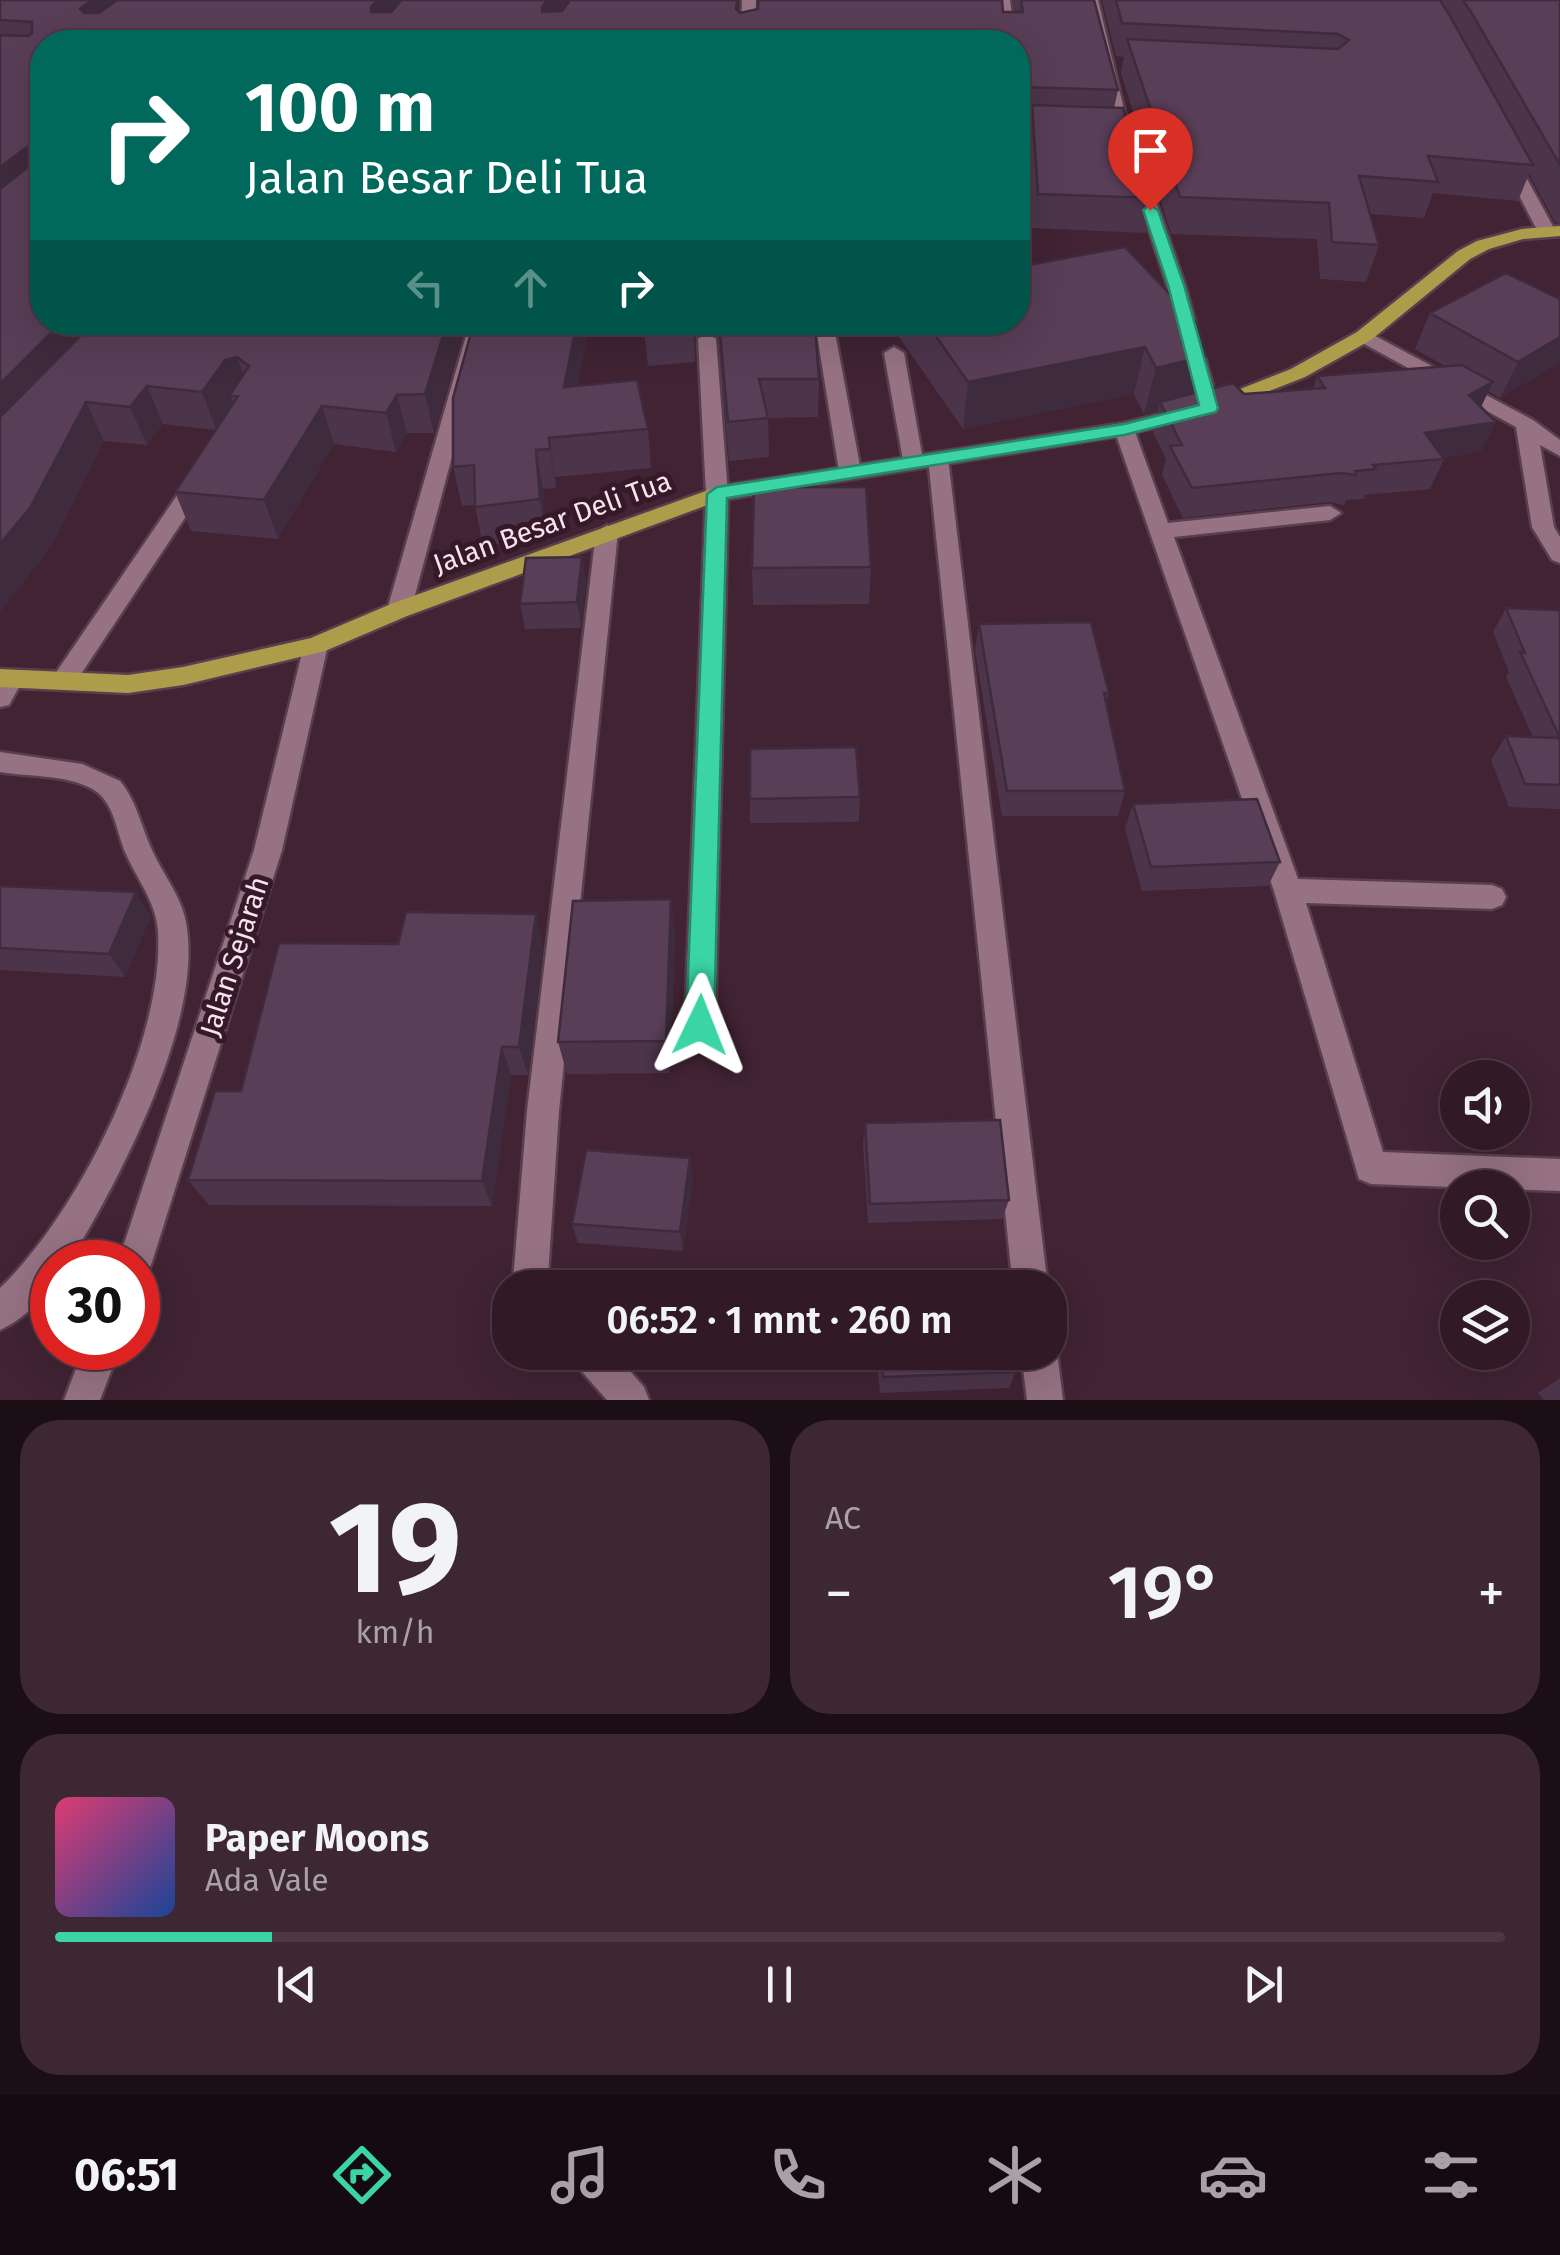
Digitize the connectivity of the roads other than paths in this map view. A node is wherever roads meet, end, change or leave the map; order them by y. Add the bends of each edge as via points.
1 (749, 0) edge
2 (1002, 0) edge
3 (1092, 0) edge
4 (748, 30) edge
5 (1006, 30) edge
6 (1110, 64) junction
7 (1129, 65) edge
8 (1030, 130) edge
9 (1071, 132) edge
10 (1502, 147) edge
11 (1553, 230) edge
12 (476, 335) edge
13 (826, 335) edge
14 (1364, 336) junction
15 (707, 339) dead end
16 (894, 353) dead end
17 (1209, 408) junction
18 (1526, 424) junction
19 (1124, 429) junction
20 (1560, 450) edge
21 (216, 454) edge
22 (925, 459) junction
23 (850, 471) junction
24 (717, 494) junction
25 (1330, 513) dead end
26 (1163, 531) junction
27 (606, 532) junction
28 (1560, 556) edge
29 (399, 610) junction
30 (316, 646) junction
31 (62, 683) junction
32 (4, 685) edge
33 (0, 762) edge
34 (1288, 891) junction
35 (1492, 897) dead end
36 (700, 1025) dead end
37 (1560, 1175) edge
38 (142, 1240) edge
39 (531, 1270) edge
40 (1029, 1270) edge
41 (0, 1312) edge
42 (94, 1370) edge
43 (605, 1370) edge
44 (1041, 1370) edge
45 (82, 1400) edge
46 (631, 1400) edge
47 (1045, 1400) edge

1 - 4 street
2 - 5 street
3 - 6 street
6 - 7 street
6 - 17 street via 1116,134 1176,285
8 - 9 street
10 - 11 street
11 - 14 main road, Jalan Besar Deli Tua via 1500,238 1464,255
12 - 29 street
13 - 23 street
14 - 17 main road, Jalan Besar Deli Tua via 1298,374
14 - 18 street
15 - 24 street
16 - 22 street
17 - 19 main road, Jalan Besar Deli Tua
18 - 20 street
18 - 28 street via 1543,527
19 - 22 main road, Jalan Besar Deli Tua
19 - 26 street
21 - 31 street
22 - 23 main road, Jalan Besar Deli Tua
22 - 40 street
23 - 24 main road, Jalan Besar Deli Tua
24 - 27 main road, Jalan Besar Deli Tua
24 - 36 street
25 - 26 street
26 - 34 street
27 - 29 main road, Jalan Besar Deli Tua
27 - 39 street
29 - 30 main road, Jalan Besar Deli Tua
30 - 31 main road, Jalan Besar Deli Tua via 165,679
30 - 38 street, Jalan Sejarah via 268,850
31 - 32 main road, Jalan Besar Deli Tua
33 - 41 street via 106,784 158,881 173,933 172,977 149,1061 98,1182 59,1251
34 - 35 street
34 - 37 street via 1371,1168
42 - 45 street
43 - 46 street
44 - 47 street

